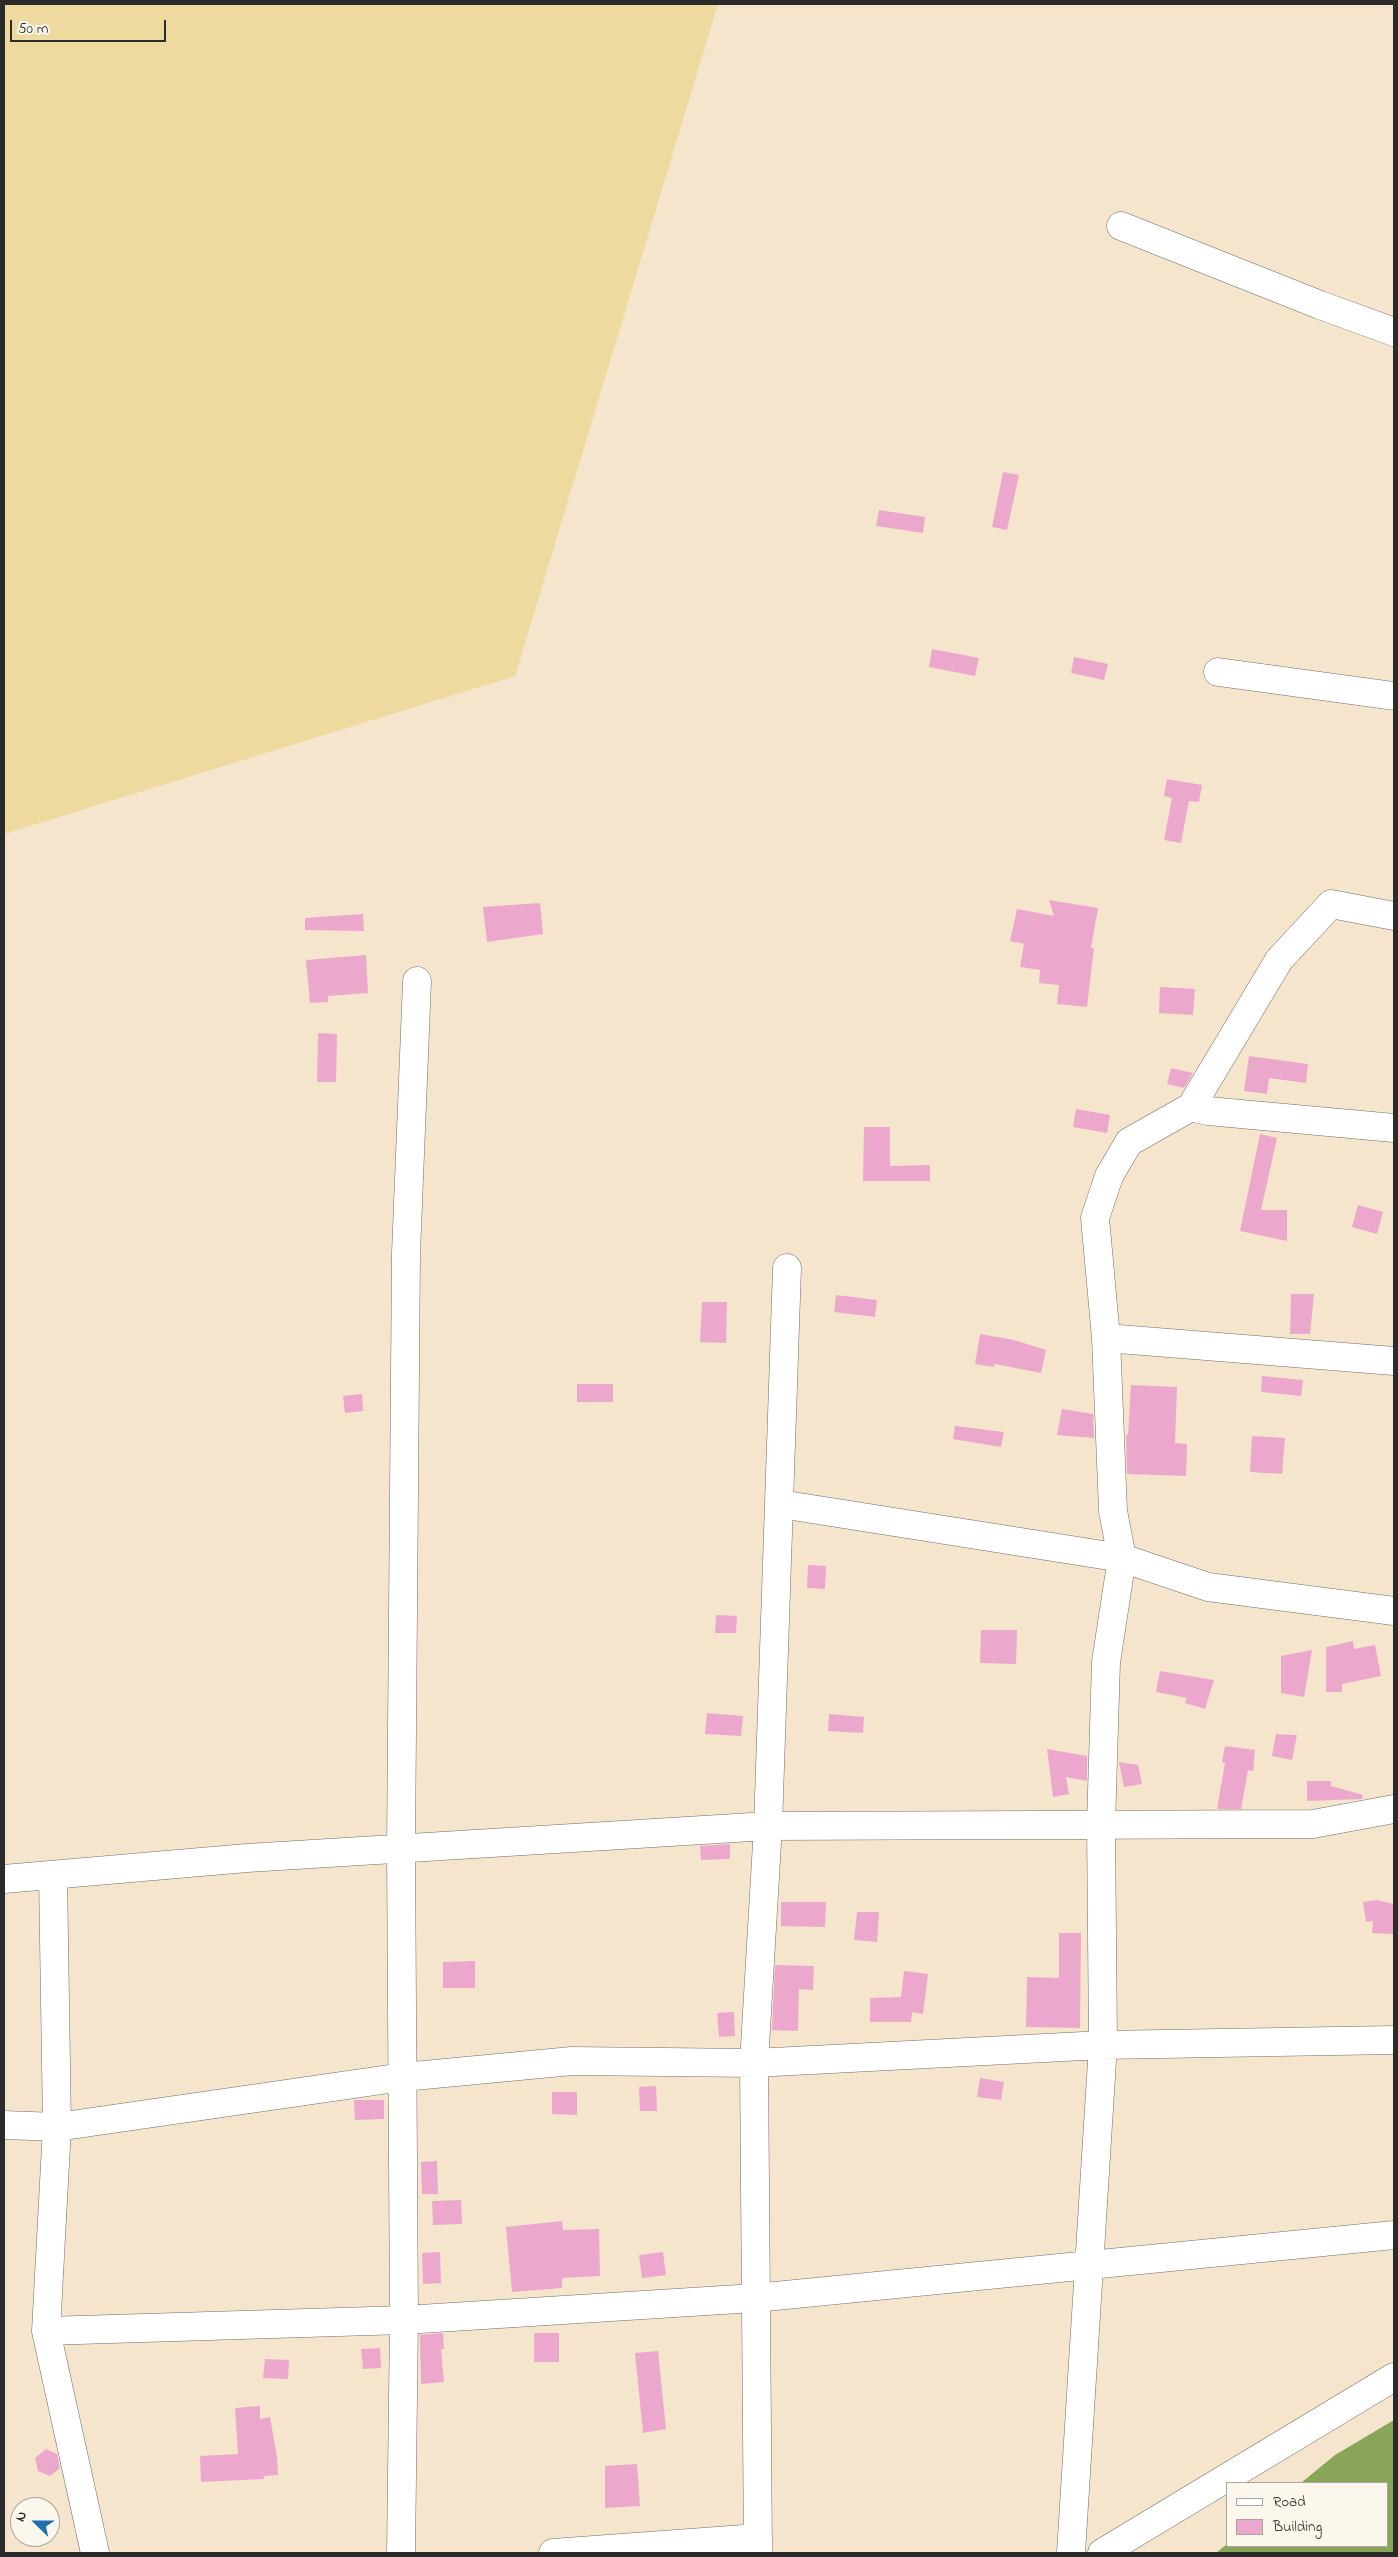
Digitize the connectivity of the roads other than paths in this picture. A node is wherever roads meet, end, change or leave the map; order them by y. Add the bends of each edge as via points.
1 (1120, 226) dead end
2 (1394, 332) edge
3 (1218, 672) dead end
4 (1394, 696) edge
5 (1394, 916) edge
6 (416, 981) dead end
7 (1191, 1107) junction
8 (1394, 1128) edge
9 (787, 1268) dead end
10 (1106, 1338) junction
11 (1394, 1361) edge
12 (780, 1504) junction
13 (1122, 1558) junction
14 (1394, 1611) edge
15 (1394, 1809) edge
16 (1101, 1824) junction
17 (768, 1826) junction
18 (400, 1849) junction
19 (53, 1876) junction
20 (4, 1879) edge
21 (1394, 2040) edge
22 (1103, 2045) junction
23 (754, 2062) junction
24 (403, 2077) junction
25 (4, 2125) edge
26 (57, 2127) junction
27 (1394, 2235) edge
28 (1089, 2265) junction
29 (755, 2298) junction
30 (404, 2320) junction
31 (46, 2331) junction
32 (1394, 2377) edge
33 (758, 2546) edge
34 (95, 2553) edge
35 (401, 2553) edge
36 (553, 2553) edge
37 (1071, 2553) edge
38 (1102, 2553) edge

1 - 2 street
3 - 4 street
5 - 7 street via 1331,904 1279,960
6 - 18 street via 406,1252
7 - 8 street
7 - 10 street via 1129,1142 1109,1176 1095,1218
9 - 12 street
10 - 11 street
10 - 13 street via 1114,1510
12 - 13 street
12 - 17 street
13 - 14 street via 1208,1587
13 - 16 street via 1106,1662
15 - 16 street via 1313,1824
16 - 17 street
16 - 22 street
17 - 18 street
17 - 23 street
18 - 19 street via 247,1858
18 - 24 street
19 - 20 street
19 - 26 street
21 - 22 street
22 - 23 street
22 - 28 street
23 - 24 street via 572,2061
23 - 29 street
24 - 26 street
24 - 30 street
25 - 26 street
26 - 31 street
27 - 28 street
28 - 29 street
28 - 37 street
29 - 30 street
29 - 33 street
30 - 31 street
30 - 35 street
31 - 34 street
32 - 38 street
33 - 36 street

